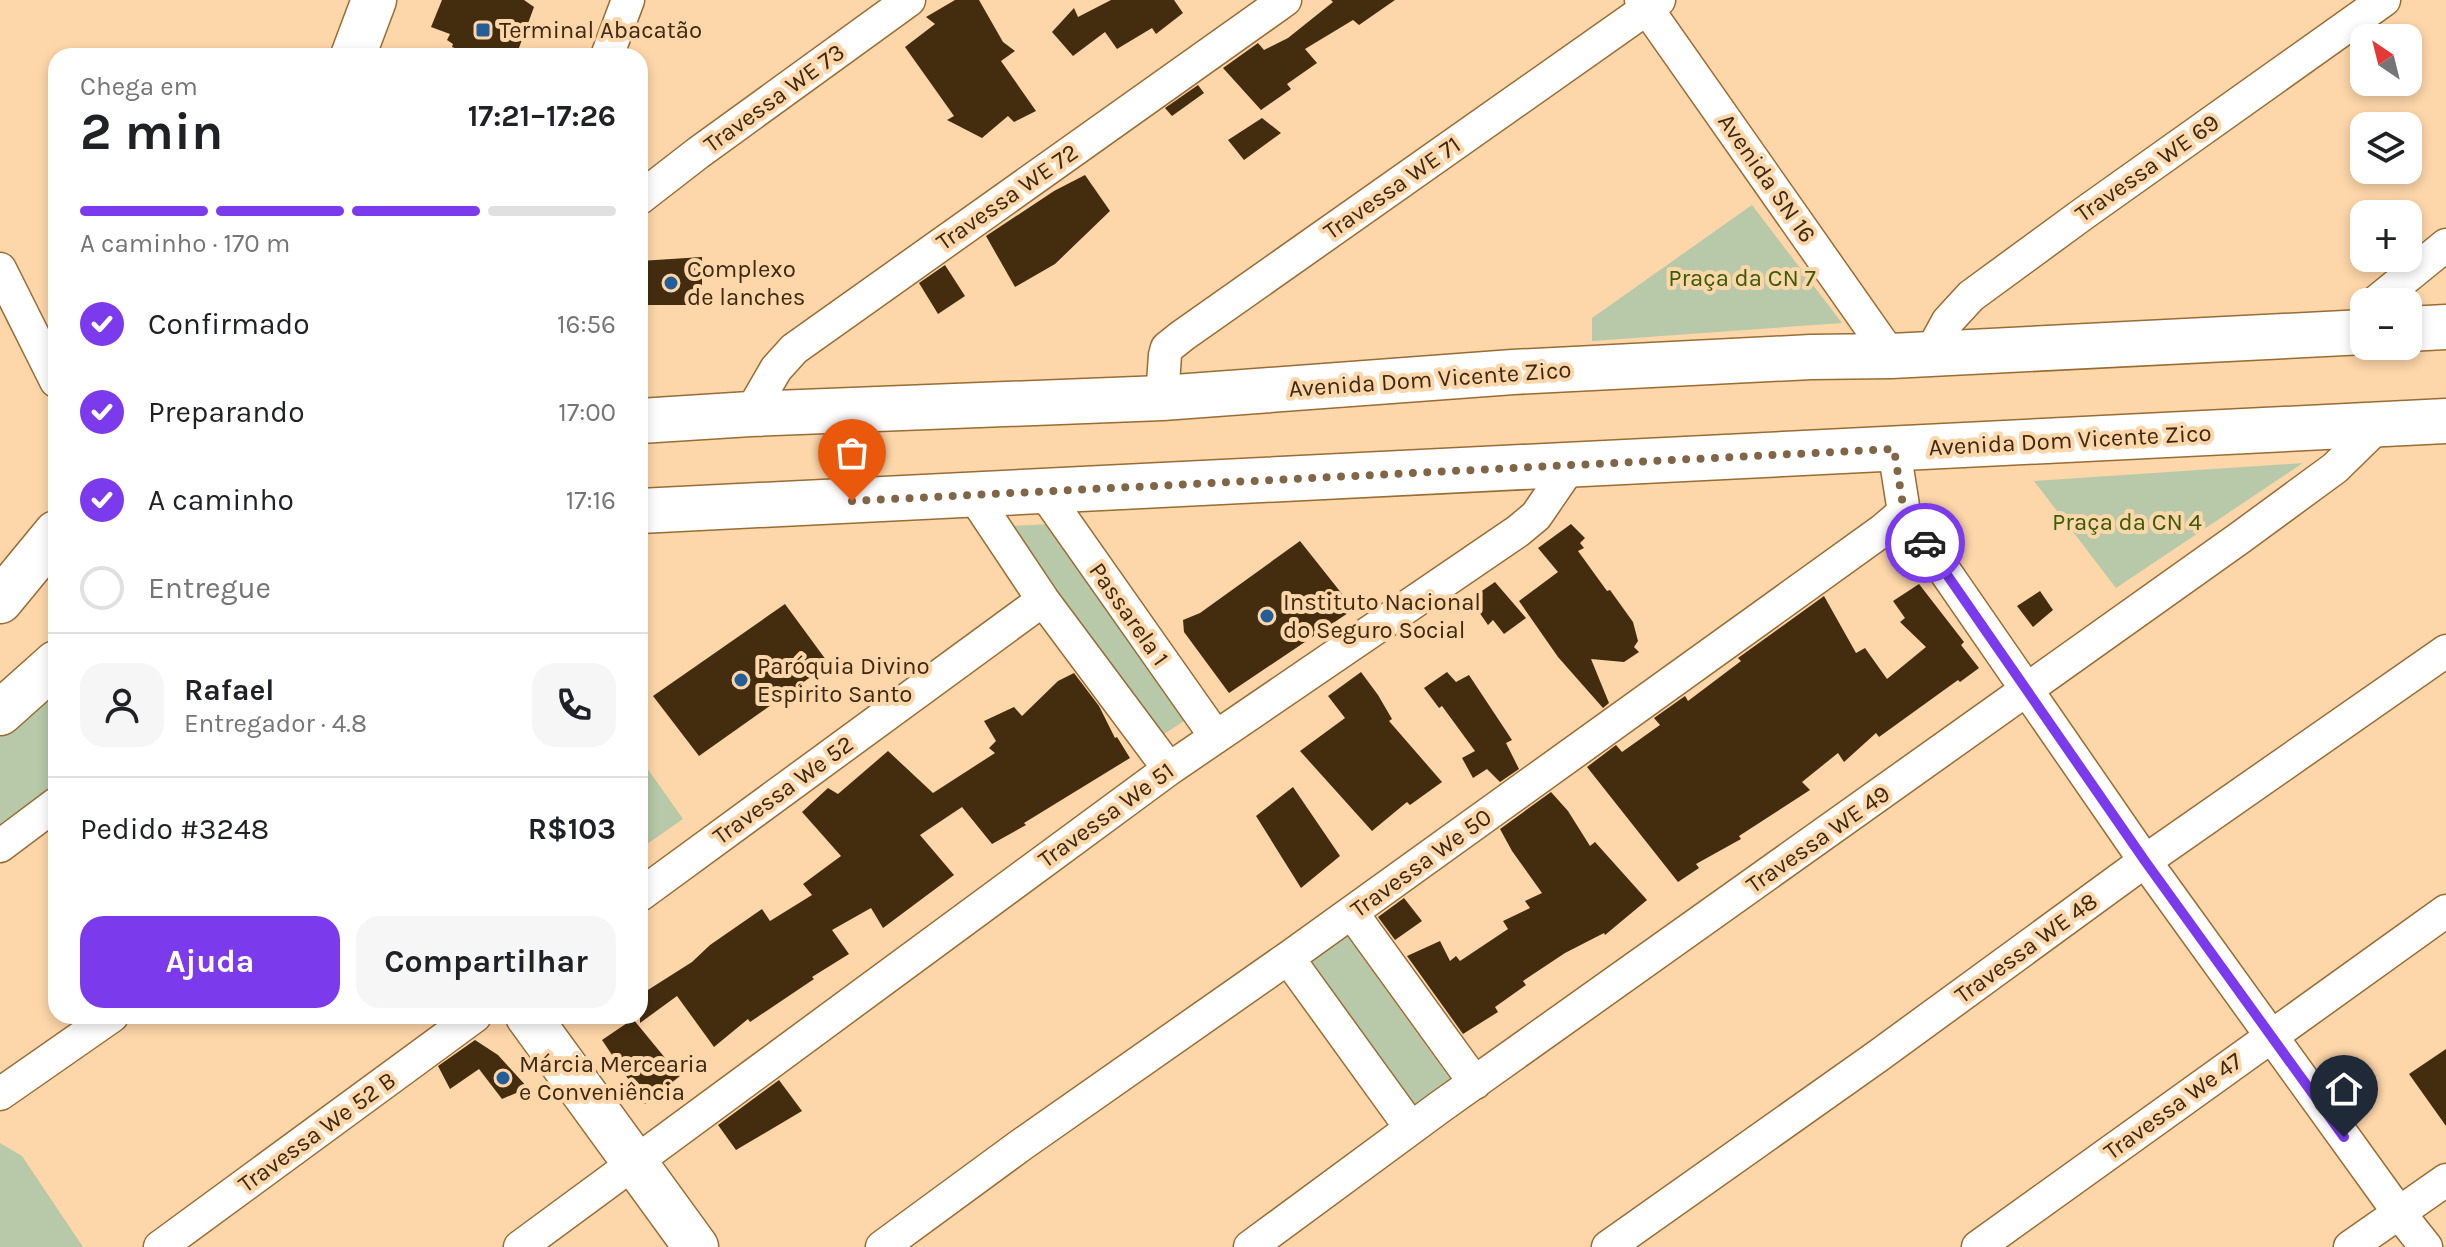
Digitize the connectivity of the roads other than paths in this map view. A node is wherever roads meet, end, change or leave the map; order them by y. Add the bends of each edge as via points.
1 (374, 0) edge
2 (628, 0) edge
3 (909, 0) edge
4 (1285, 0) edge
5 (2384, 0) edge
6 (1649, 3) edge
7 (356, 48) edge
8 (610, 48) edge
9 (648, 192) edge
10 (2446, 245) edge
11 (0, 254) edge
12 (0, 269) edge
13 (2393, 288) edge
14 (48, 317) edge
15 (2350, 326) edge
16 (2446, 327) edge
17 (2422, 328) edge
18 (1910, 355) junction
19 (48, 365) edge
20 (1162, 398) junction
21 (750, 414) junction
22 (648, 420) edge
23 (2446, 421) edge
24 (2380, 424) junction
25 (1894, 449) junction
26 (1571, 465) junction
27 (1043, 491) junction
28 (973, 495) junction
29 (648, 511) edge
30 (1904, 512) junction
31 (48, 543) edge
32 (1043, 600) junction
33 (0, 601) edge
34 (2446, 651) edge
35 (48, 670) edge
36 (2027, 691) junction
37 (0, 713) edge
38 (1216, 737) junction
39 (1169, 769) junction
40 (48, 810) edge
41 (0, 846) edge
42 (2145, 861) junction
43 (648, 889) edge
44 (2446, 911) edge
45 (1352, 913) junction
46 (1288, 958) junction
47 (101, 1024) edge
48 (464, 1024) edge
49 (534, 1024) edge
50 (2271, 1036) junction
51 (1475, 1083) junction
52 (0, 1094) edge
53 (1411, 1128) junction
54 (634, 1161) junction
55 (2446, 1180) edge
56 (2399, 1213) junction
57 (160, 1247) edge
58 (520, 1247) edge
59 (696, 1247) edge
60 (882, 1247) edge
61 (1250, 1247) edge
62 (1608, 1247) edge
63 (1978, 1247) edge
64 (2350, 1247) edge
65 (2426, 1247) edge

1 - 7 main road
2 - 8 street
3 - 9 street, Travessa WE 73
4 - 21 street, Travessa WE 72 via 794,349
5 - 18 street, Travessa WE 69 via 1971,296
6 - 18 street, Avenida SN 16
6 - 20 street, Travessa WE 71 via 1167,348
10 - 13 street
11 - 14 street
12 - 19 street
15 - 18 main road, Avenida Dom Vicente Zico
16 - 17 main road
18 - 20 main road, Avenida Dom Vicente Zico via 1513,372
20 - 21 main road, Avenida Dom Vicente Zico
21 - 22 main road, Avenida Dom Vicente Zico
23 - 24 main road, Avenida Dom Vicente Zico
24 - 25 main road, Avenida Dom Vicente Zico
24 - 36 street, Travessa WE 49 via 2335,468
25 - 26 main road, Avenida Dom Vicente Zico
25 - 30 street
26 - 27 main road, Avenida Dom Vicente Zico
26 - 38 street, Travessa We 51 via 1527,524
27 - 28 main road, Avenida Dom Vicente Zico
27 - 38 street, Passarela 1
28 - 29 main road, Avenida Dom Vicente Zico
28 - 32 street
30 - 36 street
30 - 45 street, Travessa We 50
31 - 33 main road
32 - 39 street
32 - 43 street, Travessa We 52
34 - 42 street, Travessa WE 48
35 - 37 main road
36 - 42 street
36 - 51 street, Travessa WE 49
38 - 39 street, Travessa We 51
39 - 54 street, Travessa We 51
40 - 41 street
42 - 50 street
42 - 62 street, Travessa WE 48
44 - 50 street, Travessa We 47
45 - 46 street, Travessa We 50
45 - 51 street
46 - 53 street
46 - 60 street, Travessa We 50
47 - 52 street
48 - 57 street, Travessa We 52 B
49 - 54 main road
50 - 56 street
50 - 63 street, Travessa We 47
51 - 53 street, Travessa WE 49
53 - 61 street, Travessa WE 49
54 - 58 street, Travessa We 51
54 - 59 main road
55 - 56 street
56 - 64 street
56 - 65 street

